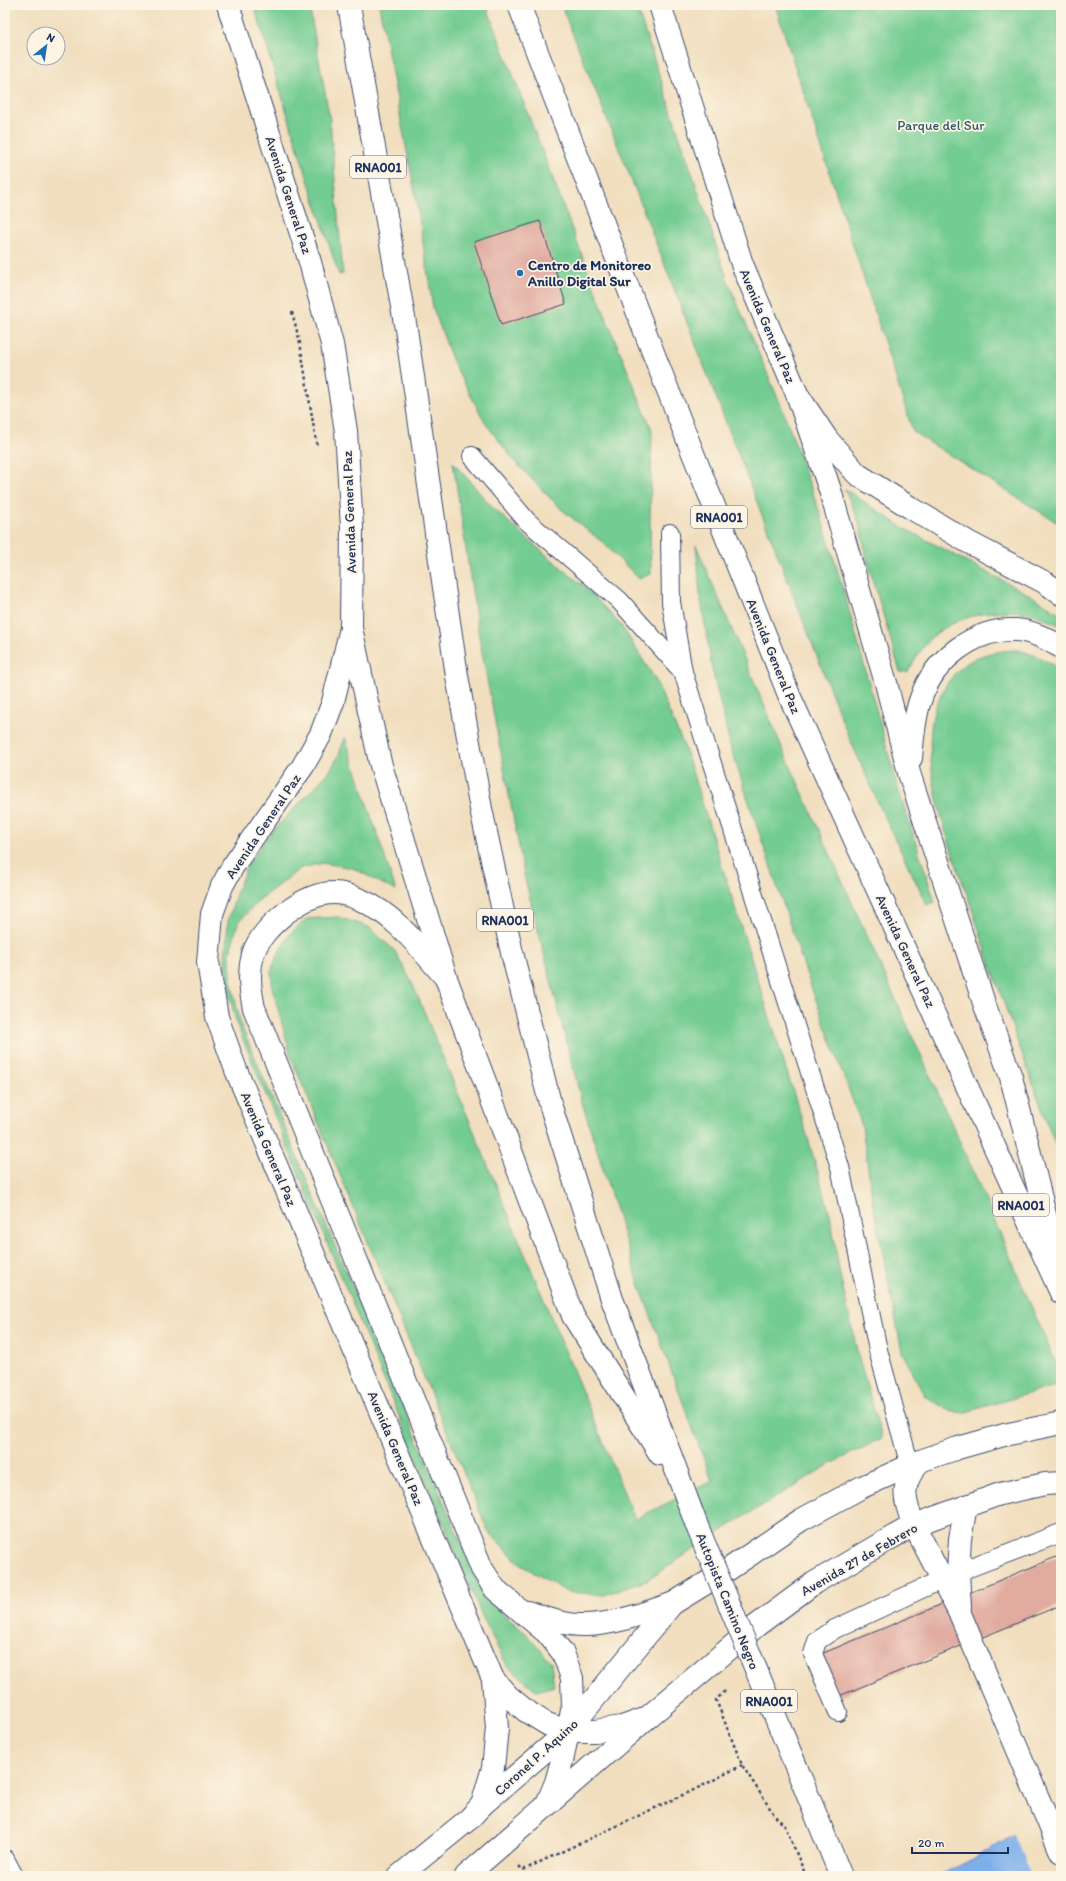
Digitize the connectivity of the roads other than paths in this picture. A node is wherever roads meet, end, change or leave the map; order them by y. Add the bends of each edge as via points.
1 (228, 5) edge
2 (349, 5) edge
3 (519, 5) edge
4 (660, 5) edge
5 (797, 394) junction
6 (472, 456) dead end
7 (670, 533) dead end
8 (1061, 594) edge
9 (351, 628) junction
10 (1061, 647) edge
11 (683, 672) junction
12 (909, 773) junction
13 (446, 978) junction
14 (1061, 1280) edge
15 (1061, 1293) edge
16 (1061, 1423) edge
17 (915, 1463) junction
18 (1061, 1483) edge
19 (684, 1490) junction
20 (966, 1506) junction
21 (914, 1525) junction
22 (1061, 1533) edge
23 (950, 1576) junction
24 (672, 1604) junction
25 (518, 1609) junction
26 (493, 1679) junction
27 (838, 1712) dead end
28 (647, 1718) junction
29 (568, 1732) junction
30 (482, 1805) junction
31 (546, 1806) junction
32 (1061, 1852) edge
33 (5, 1859) edge
34 (14, 1876) edge
35 (399, 1876) edge
36 (466, 1876) edge
37 (841, 1876) edge

1 - 9 main road, Avenida General Paz via 310,262 332,344 346,431 352,527
2 - 19 main road, RNA001 via 406,329 457,676 481,809 512,954 551,1107 612,1299
3 - 15 main road, Avenida General Paz / RNA001 via 789,695
4 - 5 main road, Avenida General Paz via 742,264
5 - 8 main road, Avenida General Paz via 827,439 858,474 917,512
5 - 12 main road via 830,490
6 - 11 lane via 527,521 619,600
7 - 11 lane via 671,602
9 - 13 main road via 380,762
9 - 26 main road, Avenida General Paz via 333,702 321,734 303,766 233,866 222,886 212,914 208,962 217,1016 236,1070
10 - 12 main road via 1042,636 1016,630 992,633 967,642 941,663 929,679 920,699
11 - 17 lane via 840,1167 878,1350
12 - 14 main road via 984,1003 1011,1077
13 - 19 main road via 573,1316
13 - 25 main road via 384,913 361,900 335,893 308,898 287,911 268,929 254,953 249,980 254,1008 482,1569 494,1589
16 - 17 main road via 1004,1435
17 - 21 main road via 905,1491 906,1508
17 - 24 main road via 862,1486 801,1520
18 - 20 main road, Avenida 27 de Febrero via 1000,1494
19 - 37 main road, Autopista Camino Negro / RNA001, bridge
20 - 21 main road, Avenida 27 de Febrero
20 - 23 main road
21 - 23 main road
21 - 28 main road, Avenida 27 de Febrero via 814,1583 756,1626
22 - 23 lane
23 - 27 lane via 835,1629 817,1641 813,1654
23 - 32 main road via 961,1616
24 - 25 main road via 622,1621 585,1626 554,1621
24 - 29 main road, Coronel P. Aquino
25 - 29 main road via 547,1634 563,1653 572,1678 573,1705
26 - 29 main road via 526,1711 547,1724
26 - 30 main road, Avenida General Paz via 497,1728 493,1768
28 - 29 main road via 622,1727
28 - 31 main road
29 - 30 main road, Coronel P. Aquino
29 - 31 main road via 558,1776
30 - 35 main road, Coronel P. Aquino via 469,1819
31 - 36 main road
33 - 34 lane

